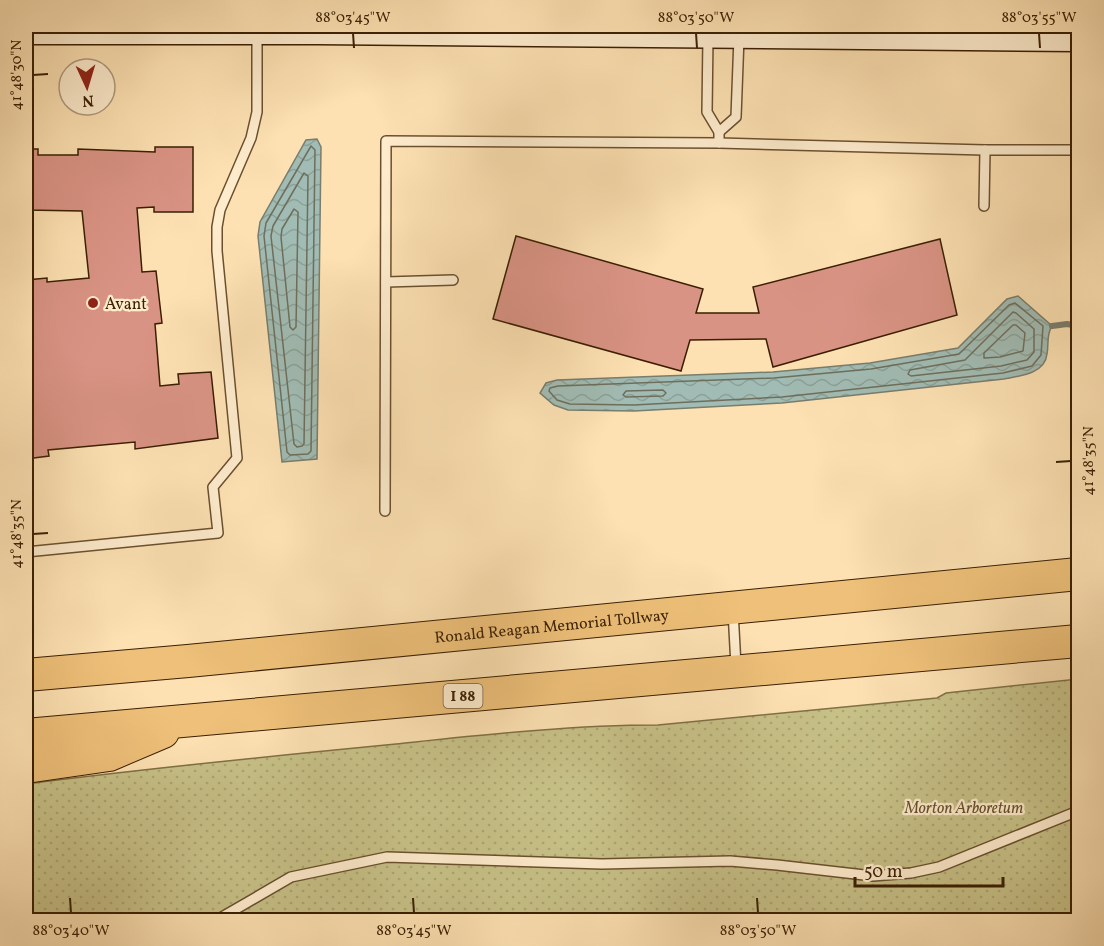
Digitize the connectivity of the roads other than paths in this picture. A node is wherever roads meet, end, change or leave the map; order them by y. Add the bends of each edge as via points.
1 (26, 32) edge
2 (257, 32) junction
3 (708, 36) junction
4 (739, 36) junction
5 (1078, 39) edge
6 (719, 132) junction
7 (719, 143) junction
8 (1078, 148) edge
9 (985, 150) junction
10 (984, 206) dead end
11 (453, 280) dead end
12 (386, 282) junction
13 (385, 512) dead end
14 (26, 552) edge
15 (1078, 574) edge
16 (733, 608) junction
17 (1078, 641) edge
18 (188, 661) junction
19 (26, 667) edge
20 (737, 672) junction
21 (26, 675) edge
22 (188, 721) junction
23 (26, 735) edge
24 (26, 767) edge
25 (1078, 811) edge
26 (217, 921) edge

1 - 2 main road
2 - 3 main road
2 - 14 lane via 257,112 217,227 237,458 213,486 218,533
3 - 4 main road
3 - 6 lane via 707,112
4 - 5 main road
4 - 6 lane via 736,117
6 - 7 lane
7 - 9 lane
7 - 12 lane via 386,141
8 - 9 lane
9 - 10 lane
11 - 12 lane
12 - 13 lane
15 - 16 highway, Ronald Reagan Memorial Tollway
16 - 18 highway, Ronald Reagan Memorial Tollway
16 - 20 lane
17 - 20 highway, I 88
18 - 19 highway
18 - 21 highway, Ronald Reagan Memorial Tollway
20 - 22 highway, I 88
22 - 23 highway, I 88
22 - 24 highway via 110,755
25 - 26 lane via 939,867 873,876 730,861 602,864 387,856 291,877

